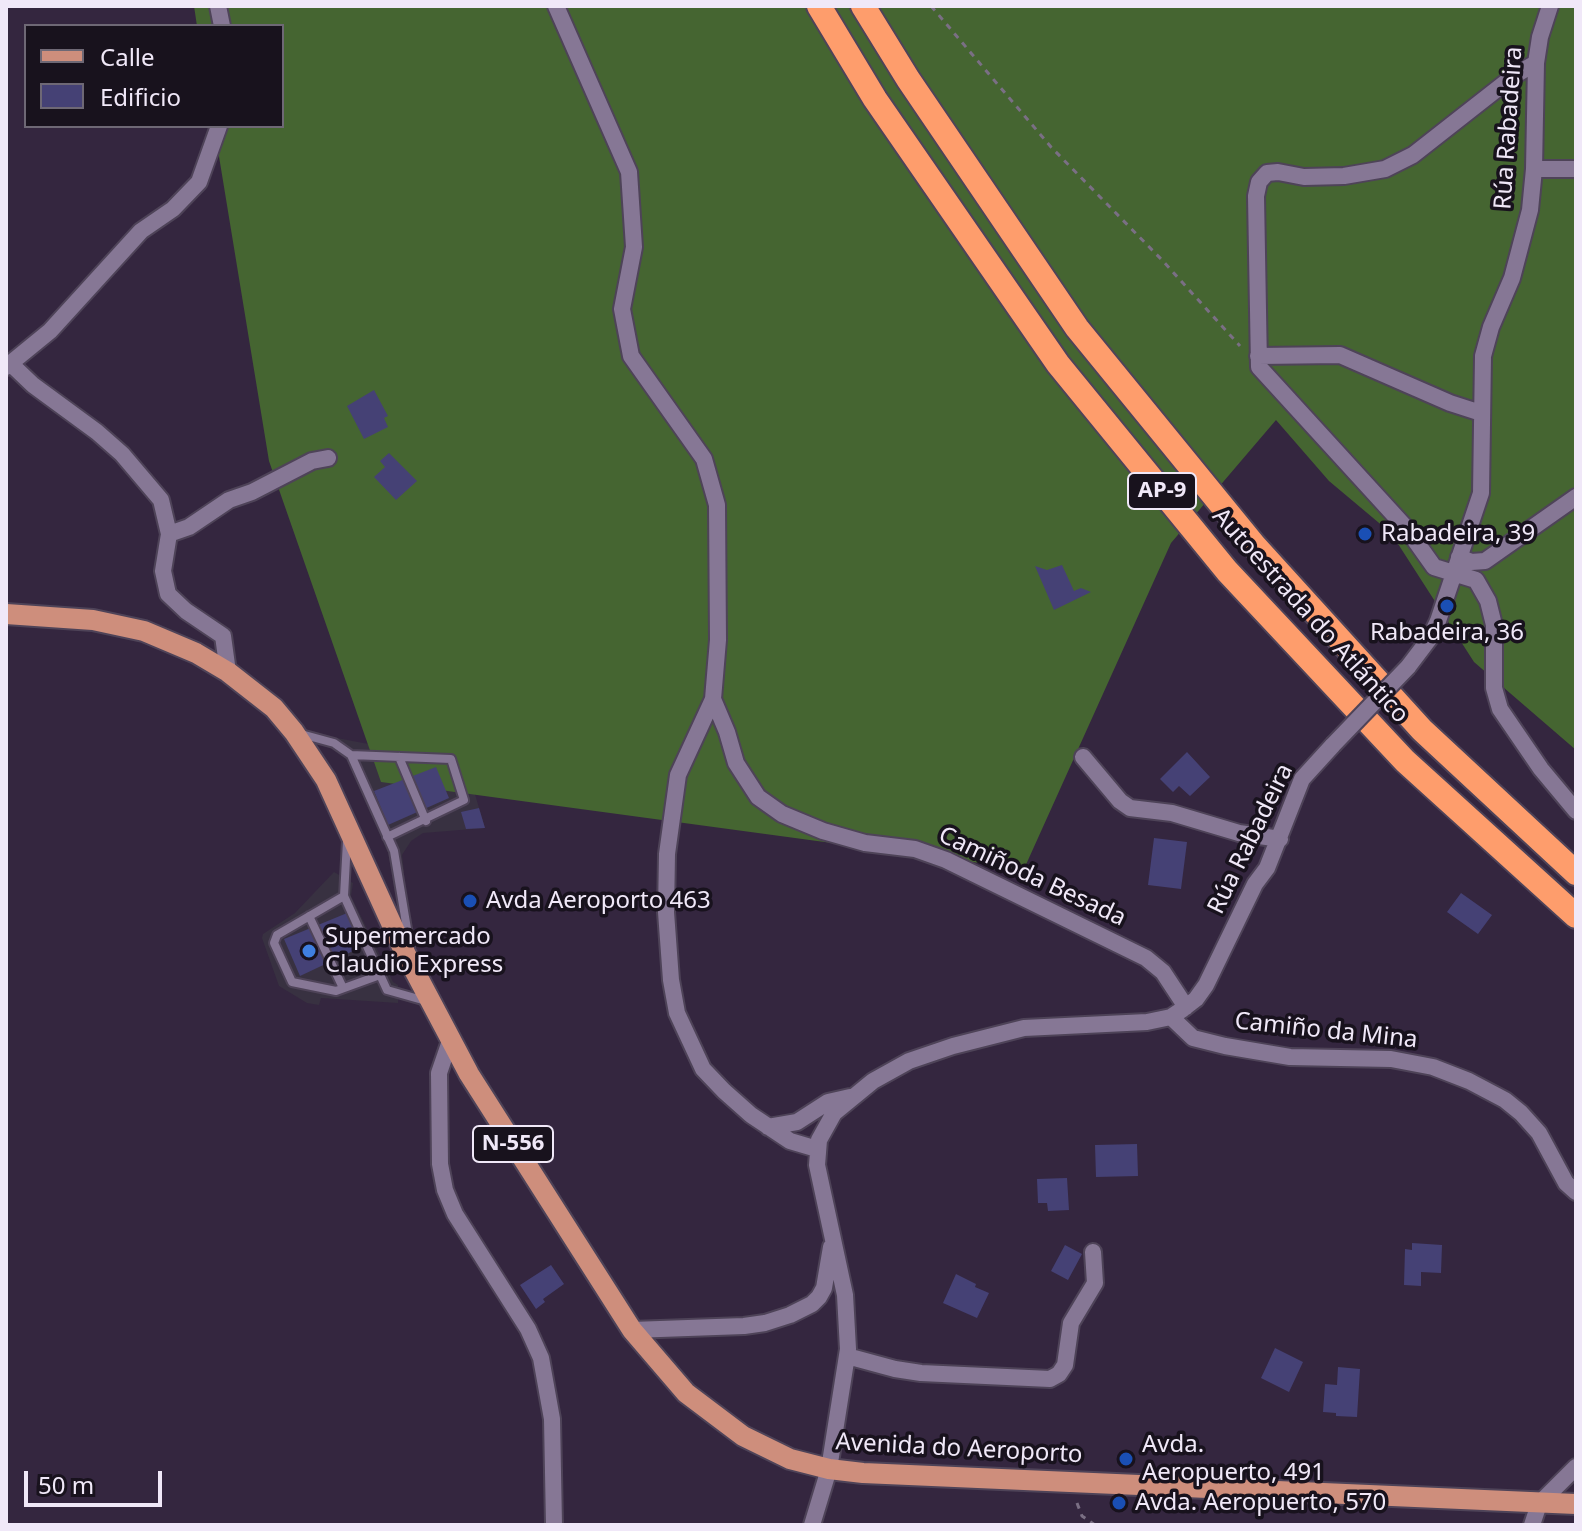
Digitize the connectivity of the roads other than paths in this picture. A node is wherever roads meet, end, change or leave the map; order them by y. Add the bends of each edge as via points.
1 (556, 6) edge
2 (819, 6) edge
3 (863, 6) edge
4 (1550, 6) edge
5 (1536, 63) junction
6 (218, 128) edge
7 (1534, 169) junction
8 (1576, 169) edge
9 (1258, 362) junction
10 (9, 365) edge
11 (1481, 413) junction
12 (328, 458) dead end
13 (1576, 497) edge
14 (169, 534) junction
15 (1459, 557) junction
16 (1453, 574) junction
17 (6, 614) edge
18 (228, 672) junction
19 (713, 699) junction
20 (294, 732) junction
21 (351, 755) junction
22 (399, 757) junction
23 (1083, 757) dead end
24 (1576, 811) edge
25 (426, 821) junction
26 (348, 828) junction
27 (387, 837) junction
28 (1280, 839) junction
29 (1576, 873) edge
30 (344, 896) junction
31 (309, 916) junction
32 (1576, 916) edge
33 (413, 968) junction
34 (380, 975) junction
35 (343, 988) junction
36 (431, 1003) junction
37 (1186, 1007) junction
38 (1171, 1017) junction
39 (450, 1041) junction
40 (852, 1097) junction
41 (768, 1127) junction
42 (817, 1149) junction
43 (1576, 1192) edge
44 (833, 1242) junction
45 (1093, 1252) dead end
46 (632, 1330) junction
47 (847, 1356) junction
48 (1576, 1467) edge
49 (829, 1469) junction
50 (1539, 1504) junction
51 (1576, 1504) edge
52 (554, 1525) edge
53 (812, 1525) edge
54 (1532, 1525) edge

1 - 19 street via 629,172 634,247 622,309 631,356 704,459 717,505
2 - 32 highway, Autoestrada do Atlántico / AP-9 via 875,99 1058,364 1227,571 1405,761
3 - 29 highway, Autoestrada do Atlántico / AP-9 via 1077,328 1254,545 1422,730
4 - 5 street, Rúa Rabadeira
5 - 7 street, Rúa Rabadeira
5 - 9 street via 1413,155 1385,169 1344,176 1267,173 1256,196
6 - 10 street via 199,182 141,231 50,331
7 - 8 street
7 - 11 street, Rúa Rabadeira via 1522,244 1486,343
9 - 11 street via 1340,355
9 - 16 street via 1407,529 1434,567
10 - 14 street via 122,454 161,500
11 - 15 street, Rúa Rabadeira via 1481,493
12 - 14 street via 229,500
13 - 15 street via 1485,561
14 - 18 street via 163,571 168,594 223,636
15 - 16 street, Rúa Rabadeira
16 - 24 street via 1476,580 1488,601 1500,709
16 - 28 street, Rúa Rabadeira, bridge via 1430,638 1302,779
17 - 18 main road, Avenida do Aeroporto / N-556 via 93,620 144,631
18 - 20 main road, Avenida do Aeroporto / N-556 via 274,708
19 - 37 street, Camiñoda Besada via 736,763 758,797 782,814 865,843 915,849 946,860 1146,958 1163,972
19 - 41 street via 678,775 667,854 671,980 677,1013 703,1069
20 - 21 lane via 334,743
20 - 26 main road, Avenida do Aeroporto / N-556 via 326,780
21 - 22 lane
21 - 27 lane
22 - 25 lane
22 - 25 lane via 451,759 464,800
23 - 28 street via 1130,808
25 - 27 lane
26 - 30 lane
26 - 33 main road, Avenida do Aeroporto / N-556
27 - 33 lane via 407,916
28 - 37 street, Rúa Rabadeira via 1206,985
30 - 31 lane
30 - 34 lane
31 - 35 lane
31 - 35 lane via 277,935 274,943 292,982
33 - 36 main road, Avenida do Aeroporto / N-556
34 - 35 lane
34 - 36 lane via 387,990
36 - 39 main road, Avenida do Aeroporto / N-556
37 - 38 street, Rúa Rabadeira
38 - 40 street, Rúa Rabadeira via 998,1034 909,1061
38 - 43 street, Camiño da Mina via 1193,1038 1225,1046 1290,1057 1391,1059 1469,1081 1521,1113
39 - 46 main road, Avenida do Aeroporto / N-556
39 - 52 street via 439,1073 445,1190 541,1358 552,1419
40 - 41 street, Rúa Rabadeira via 828,1102 797,1122
40 - 42 street, Rúa Rabadeira via 834,1113
41 - 42 street
42 - 44 street, Rúa Rabadeira
44 - 46 street, Rúa Rabadeira via 819,1297 790,1315 744,1326
44 - 47 street, Rúa Rabadeira via 848,1319
45 - 47 street via 1095,1283 1071,1323 1065,1365 1050,1379 921,1373
46 - 49 main road, Avenida do Aeroporto / N-556 via 709,1413 790,1459
47 - 49 street, Rúa Rabadeira
48 - 50 street
49 - 50 main road, Avenida do Aeroporto / N-556
49 - 53 street, Rúa Rabadeira
50 - 51 main road, Avenida do Aeroporto / N-556
50 - 54 street

